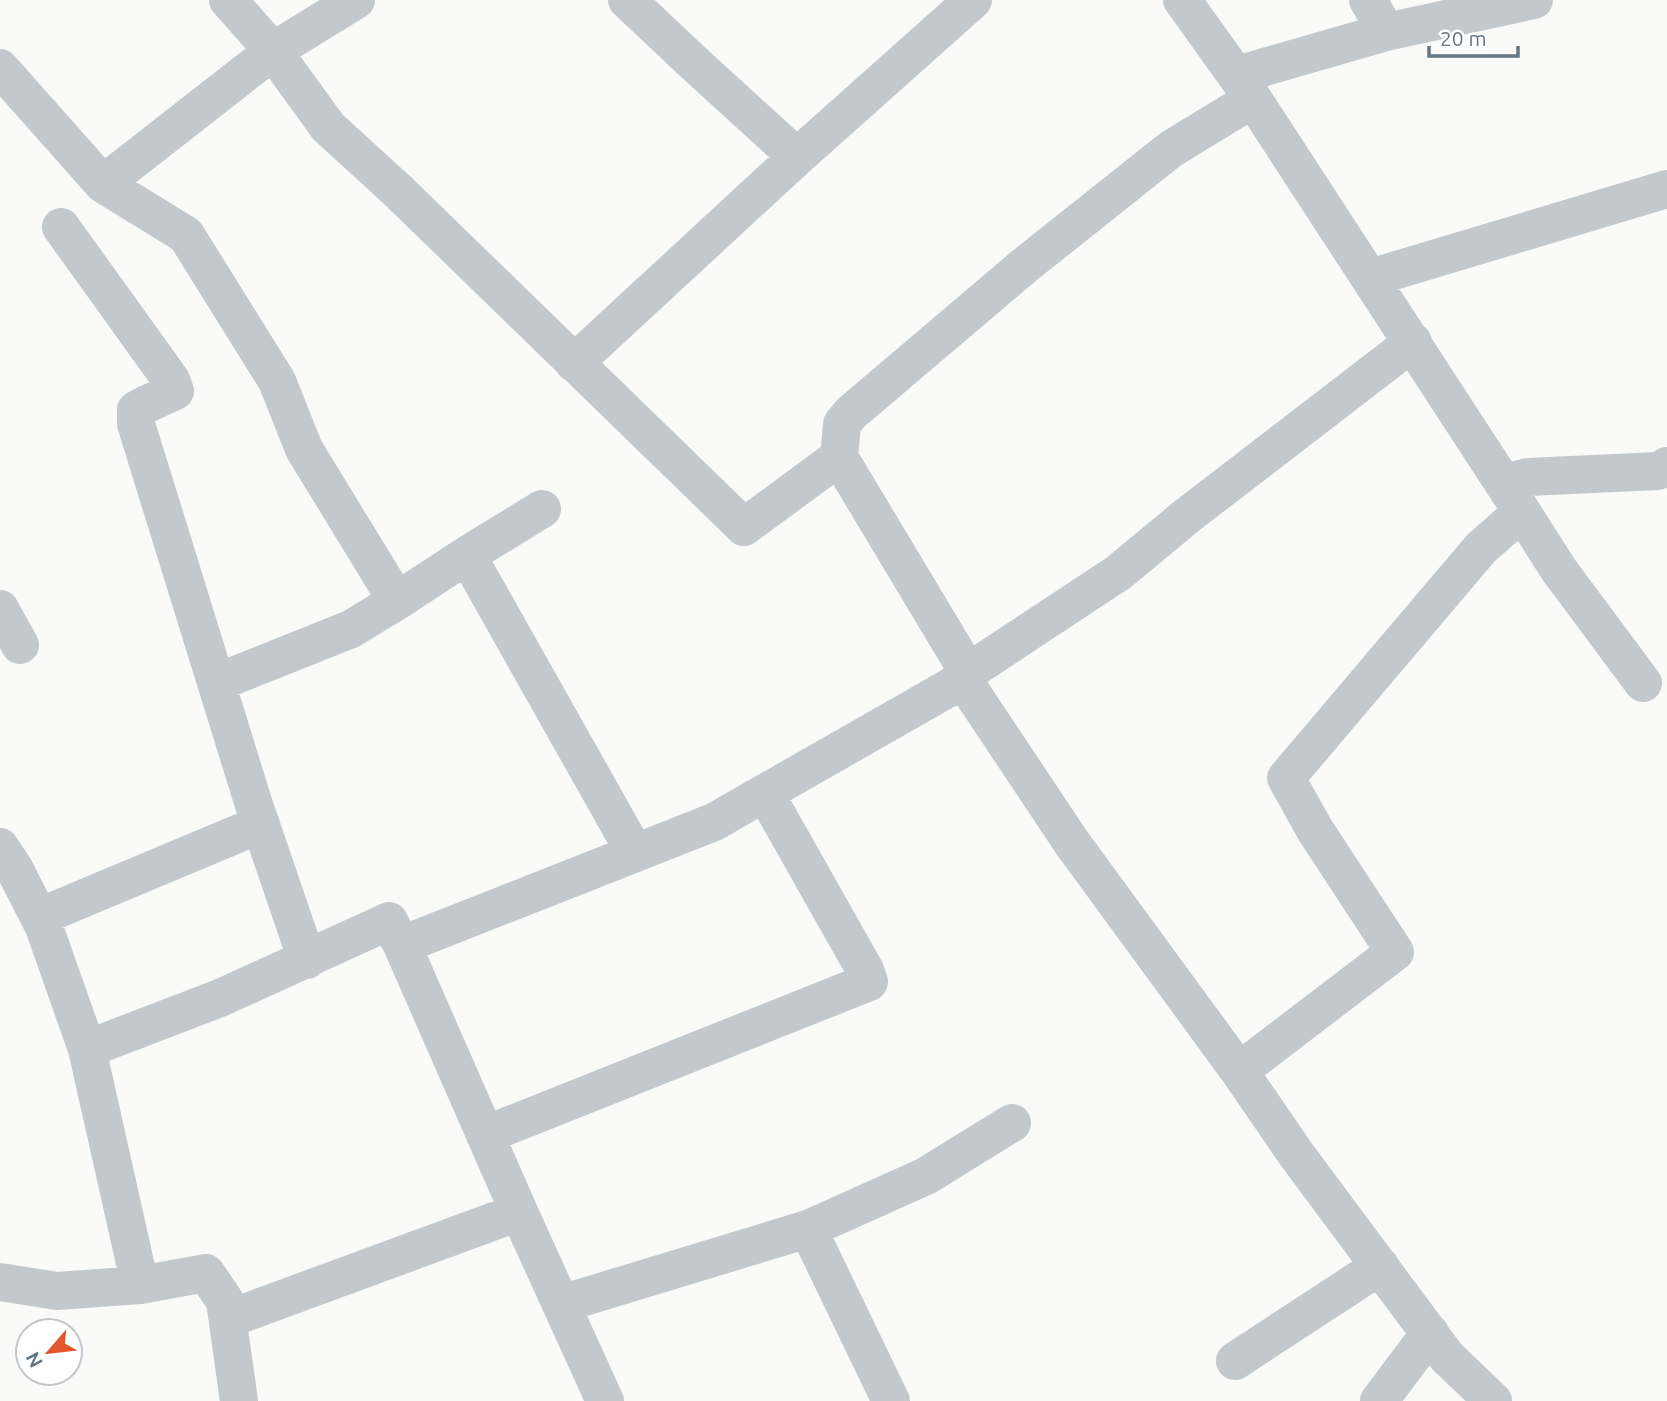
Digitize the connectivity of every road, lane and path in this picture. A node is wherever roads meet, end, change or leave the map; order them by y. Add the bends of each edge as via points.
1 (228, 0) edge
2 (356, 0) edge
3 (627, 0) edge
4 (973, 0) edge
5 (1182, 0) edge
6 (1534, 0) edge
7 (1488, 4) edge
8 (1377, 16) edge
9 (273, 51) junction
10 (0, 68) edge
11 (1245, 87) junction
12 (796, 157) junction
13 (103, 184) junction
14 (1667, 189) edge
15 (61, 228) dead end
16 (1370, 278) junction
17 (1413, 342) junction
18 (574, 363) junction
19 (839, 457) junction
20 (1667, 466) edge
21 (1512, 497) junction
22 (542, 509) dead end
23 (467, 555) junction
24 (397, 601) junction
25 (0, 610) edge
26 (20, 645) dead end
27 (965, 675) junction
28 (216, 682) junction
29 (1643, 683) dead end
30 (765, 793) junction
31 (261, 824) junction
32 (0, 847) edge
33 (635, 853) junction
34 (39, 917) junction
35 (402, 945) junction
36 (307, 960) junction
37 (87, 1049) junction
38 (1239, 1070) junction
39 (1012, 1124) dead end
40 (485, 1135) junction
41 (519, 1212) junction
42 (808, 1229) junction
43 (1380, 1266) junction
44 (140, 1285) junction
45 (6, 1286) edge
46 (561, 1304) junction
47 (228, 1319) junction
48 (1430, 1333) junction
49 (1235, 1361) dead end
50 (239, 1401) edge
51 (605, 1401) edge
52 (891, 1401) edge
53 (1380, 1401) edge
54 (1493, 1401) edge

1 - 9 street
2 - 9 street
3 - 12 street
4 - 12 street
5 - 11 street
6 - 7 street
7 - 8 street
8 - 11 street
9 - 13 street
9 - 18 street via 328,127
10 - 13 street
11 - 16 street
11 - 19 street via 851,413 842,424
12 - 18 street
13 - 24 street via 186,235 277,381 304,449
14 - 16 street
15 - 28 street via 172,380 175,391 136,410 136,424
16 - 17 street
17 - 21 street
17 - 27 street via 1118,573
18 - 19 street via 744,527
19 - 27 street
20 - 21 street via 1658,471 1528,477
21 - 29 street via 1559,570
21 - 38 street via 1481,548 1286,778 1395,952
22 - 23 street
23 - 24 street
23 - 33 street
24 - 28 street via 351,629
25 - 26 street
27 - 30 street
27 - 38 street via 1072,843
28 - 31 street
30 - 33 street via 714,822
30 - 40 street via 869,982
31 - 34 street
31 - 36 street
32 - 34 street
33 - 35 street
34 - 37 street
35 - 36 street via 389,921
35 - 40 street
36 - 37 street
37 - 44 street
38 - 43 street
39 - 42 street via 926,1176
40 - 41 street
41 - 46 street
41 - 47 street
42 - 46 street
42 - 52 street
43 - 48 street
43 - 49 street
44 - 45 street via 57,1291
44 - 47 street via 206,1273 225,1301
46 - 51 street
47 - 50 street
48 - 53 street
48 - 54 street via 1447,1357

